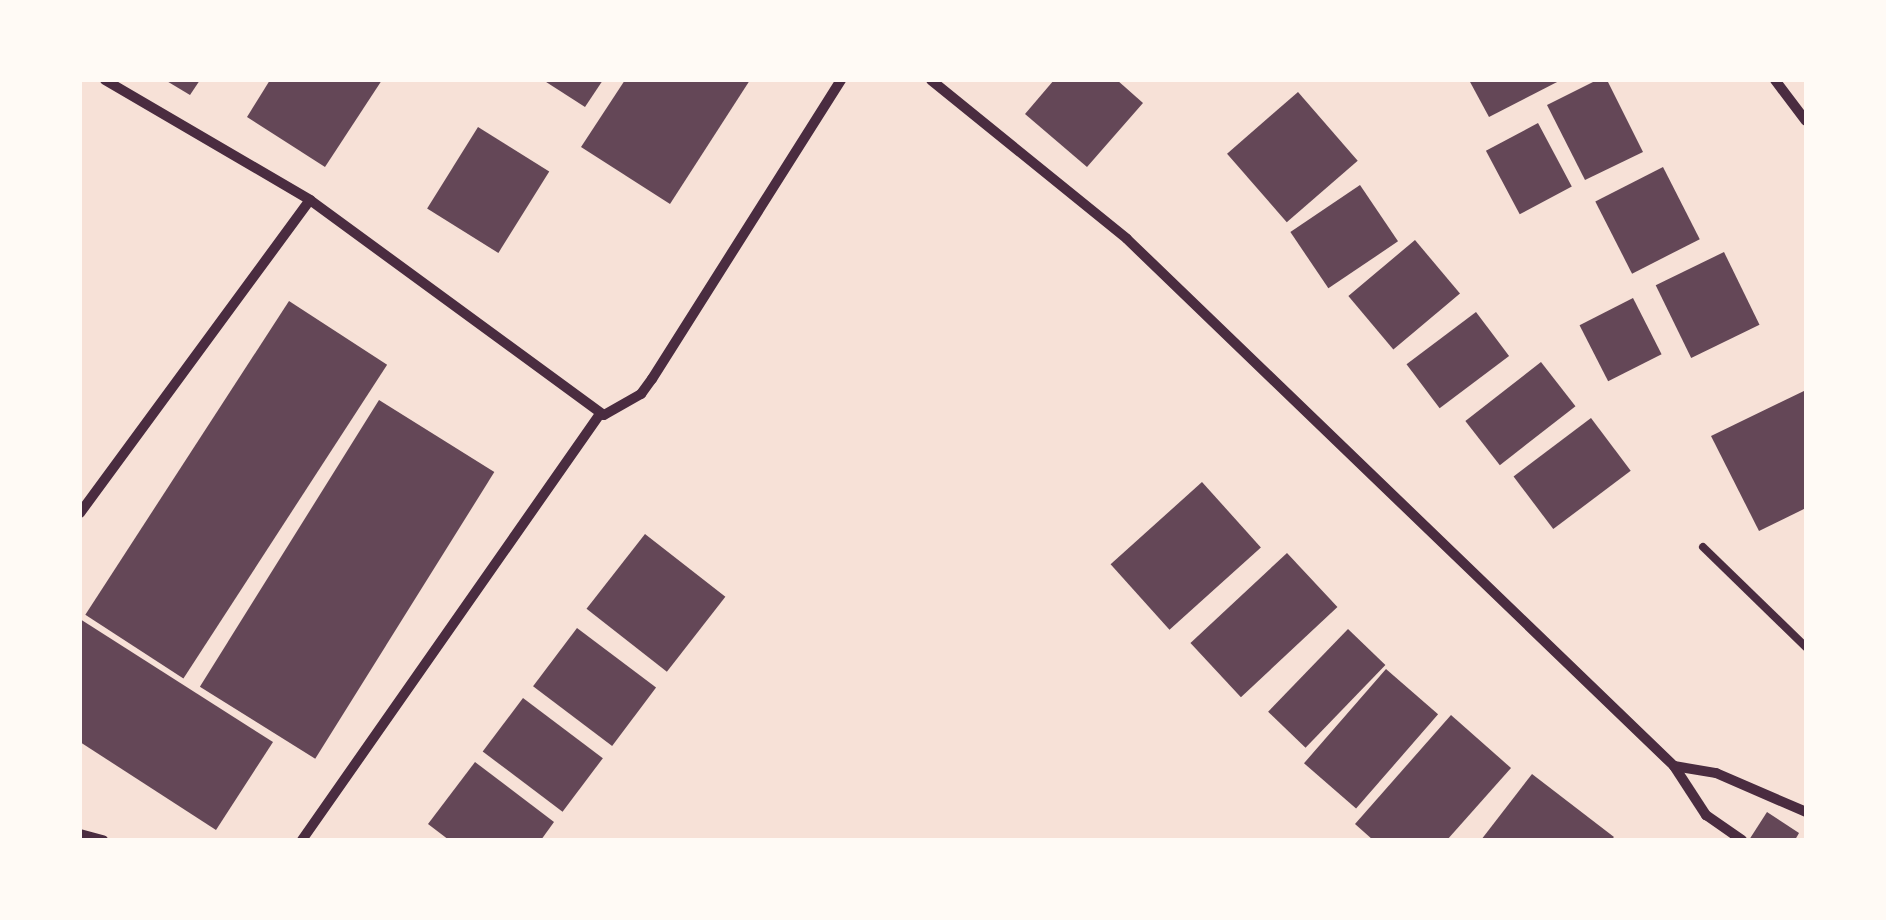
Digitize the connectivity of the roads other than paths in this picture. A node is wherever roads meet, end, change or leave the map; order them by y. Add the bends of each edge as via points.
1 (105, 80) edge
2 (841, 80) edge
3 (931, 80) edge
4 (1776, 80) edge
5 (1806, 122) edge
6 (310, 200) junction
7 (600, 414) junction
8 (80, 512) edge
9 (1703, 546) dead end
10 (1806, 647) edge
11 (1674, 766) junction
12 (1806, 812) edge
13 (80, 834) edge
14 (103, 840) edge
15 (302, 840) edge
16 (1742, 840) edge

1 - 6 street
2 - 7 street via 641,394
3 - 11 street via 1128,239
4 - 5 street
6 - 7 street
6 - 8 street
7 - 15 street
9 - 10 lane
11 - 12 street via 1716,773
11 - 16 street via 1706,815
13 - 14 street

